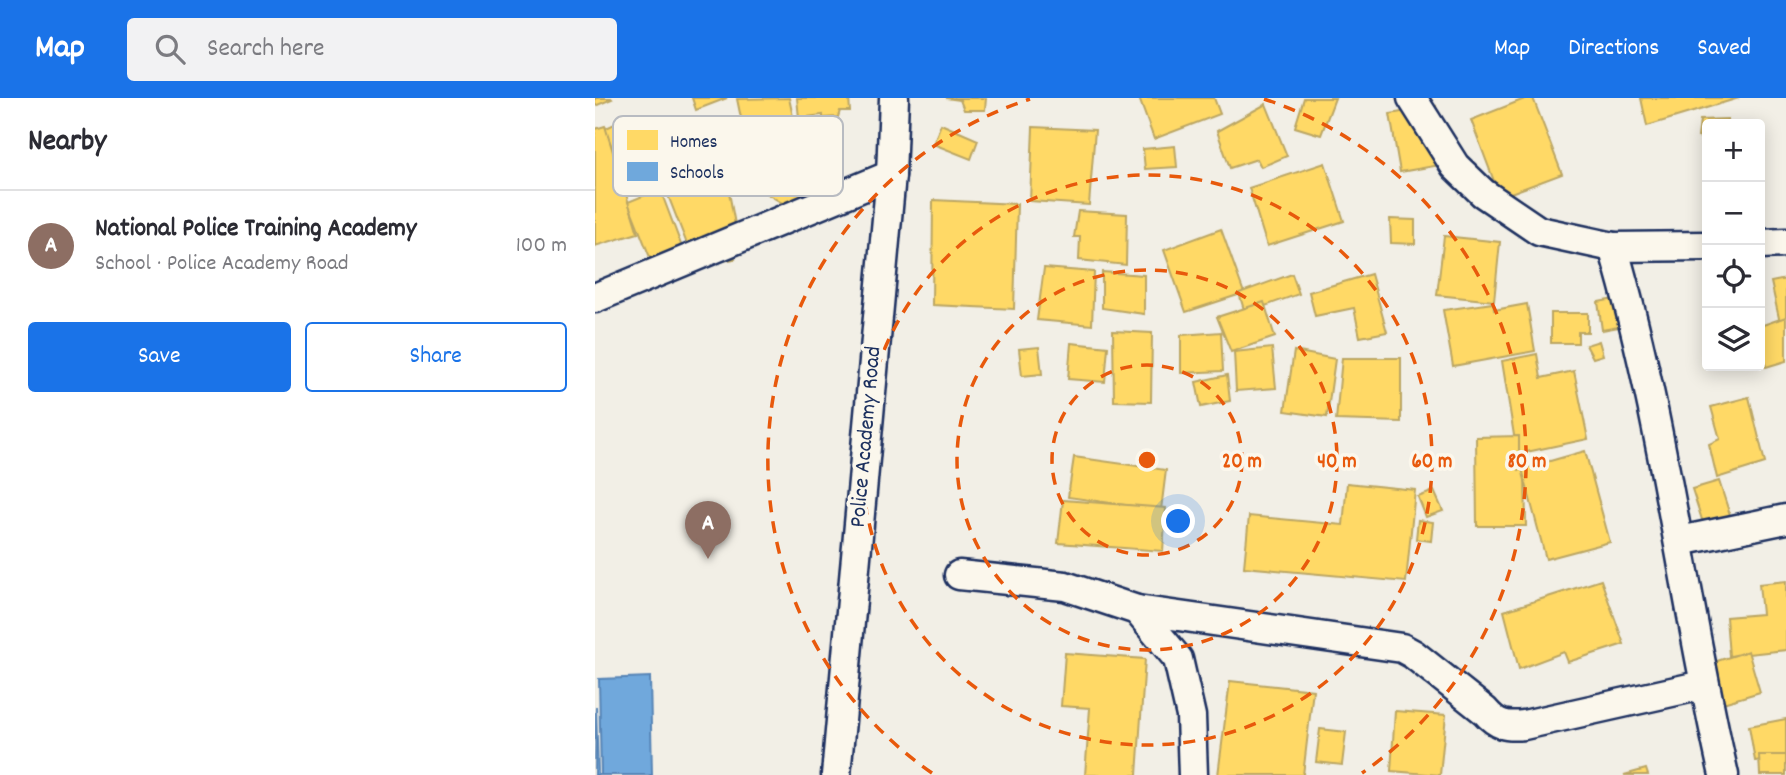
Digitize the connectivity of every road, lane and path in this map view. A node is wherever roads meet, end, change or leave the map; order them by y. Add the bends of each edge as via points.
1 (894, 98) edge
2 (1412, 98) edge
3 (891, 175) junction
4 (843, 195) edge
5 (840, 196) edge
6 (1786, 243) edge
7 (1765, 244) edge
8 (1702, 246) edge
9 (1613, 247) junction
10 (595, 298) edge
11 (1786, 519) edge
12 (1680, 541) junction
13 (959, 575) dead end
14 (1137, 610) junction
15 (1703, 685) junction
16 (836, 775) edge
17 (1193, 775) edge
18 (1724, 775) edge

1 - 3 street, Police Academy Road
2 - 9 street via 1455,166 1483,192 1539,231
3 - 4 street
3 - 16 street, Police Academy Road
5 - 10 street
6 - 7 street
8 - 9 street
9 - 12 street via 1632,312
11 - 12 street
12 - 15 street
13 - 14 street via 1065,586
14 - 15 street via 1402,649 1507,727
14 - 17 street via 1178,659 1191,716
15 - 18 street

